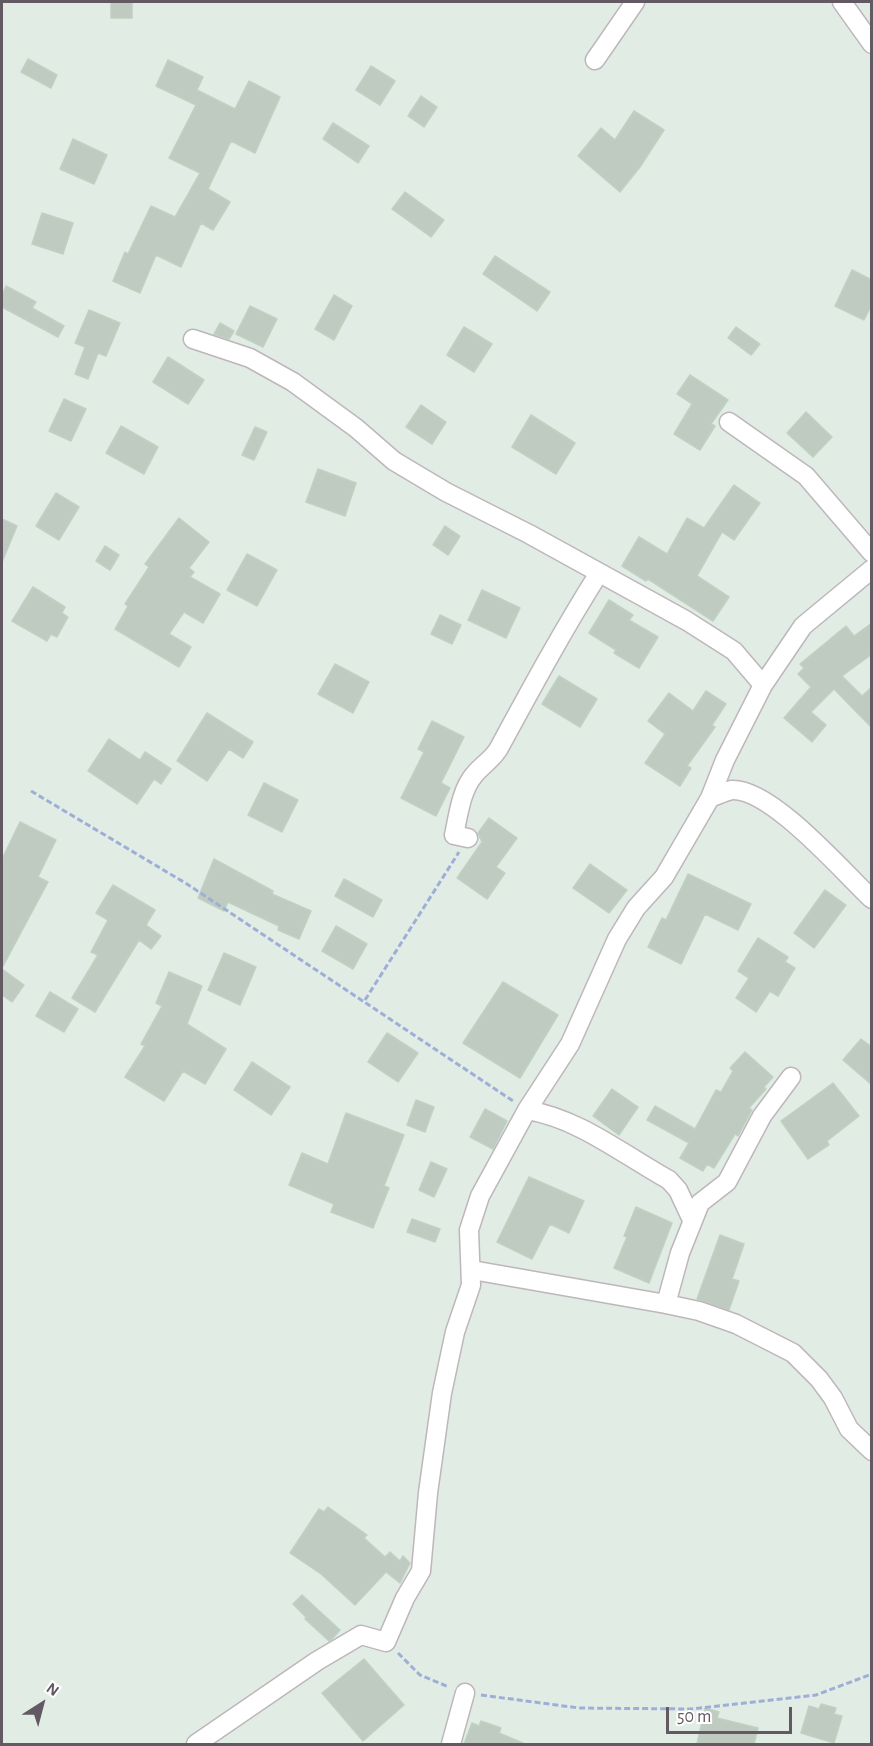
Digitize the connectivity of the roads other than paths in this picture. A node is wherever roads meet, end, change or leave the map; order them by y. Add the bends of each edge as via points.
1 (635, 2) edge
2 (852, 6) edge
3 (872, 44) edge
4 (595, 60) dead end
5 (194, 339) dead end
6 (729, 422) dead end
7 (872, 553) edge
8 (872, 569) edge
9 (599, 573) junction
10 (763, 685) junction
11 (710, 798) junction
12 (468, 838) road end
13 (872, 899) edge
14 (791, 1077) dead end
15 (527, 1110) junction
16 (692, 1220) junction
17 (472, 1269) junction
18 (666, 1304) junction
19 (872, 1452) edge
20 (465, 1693) road end
21 (196, 1744) edge
22 (451, 1744) edge

1 - 4 street
2 - 3 street
5 - 9 street via 250,358 293,382 394,461
6 - 7 street via 806,476
8 - 10 street via 803,626
9 - 10 street via 734,651
9 - 12 street via 496,753 472,776 454,835
10 - 11 street
11 - 13 street via 731,790 753,794 788,819
11 - 15 street via 664,877 636,908 617,939 581,1023
14 - 16 street via 762,1116 727,1182 700,1203
15 - 16 street via 574,1124 669,1180
15 - 17 street via 480,1196 469,1230
16 - 18 street
17 - 18 street
17 - 21 street via 442,1393 420,1571 386,1642 361,1635
18 - 19 street via 736,1324 793,1353 833,1398 849,1429
20 - 22 street

